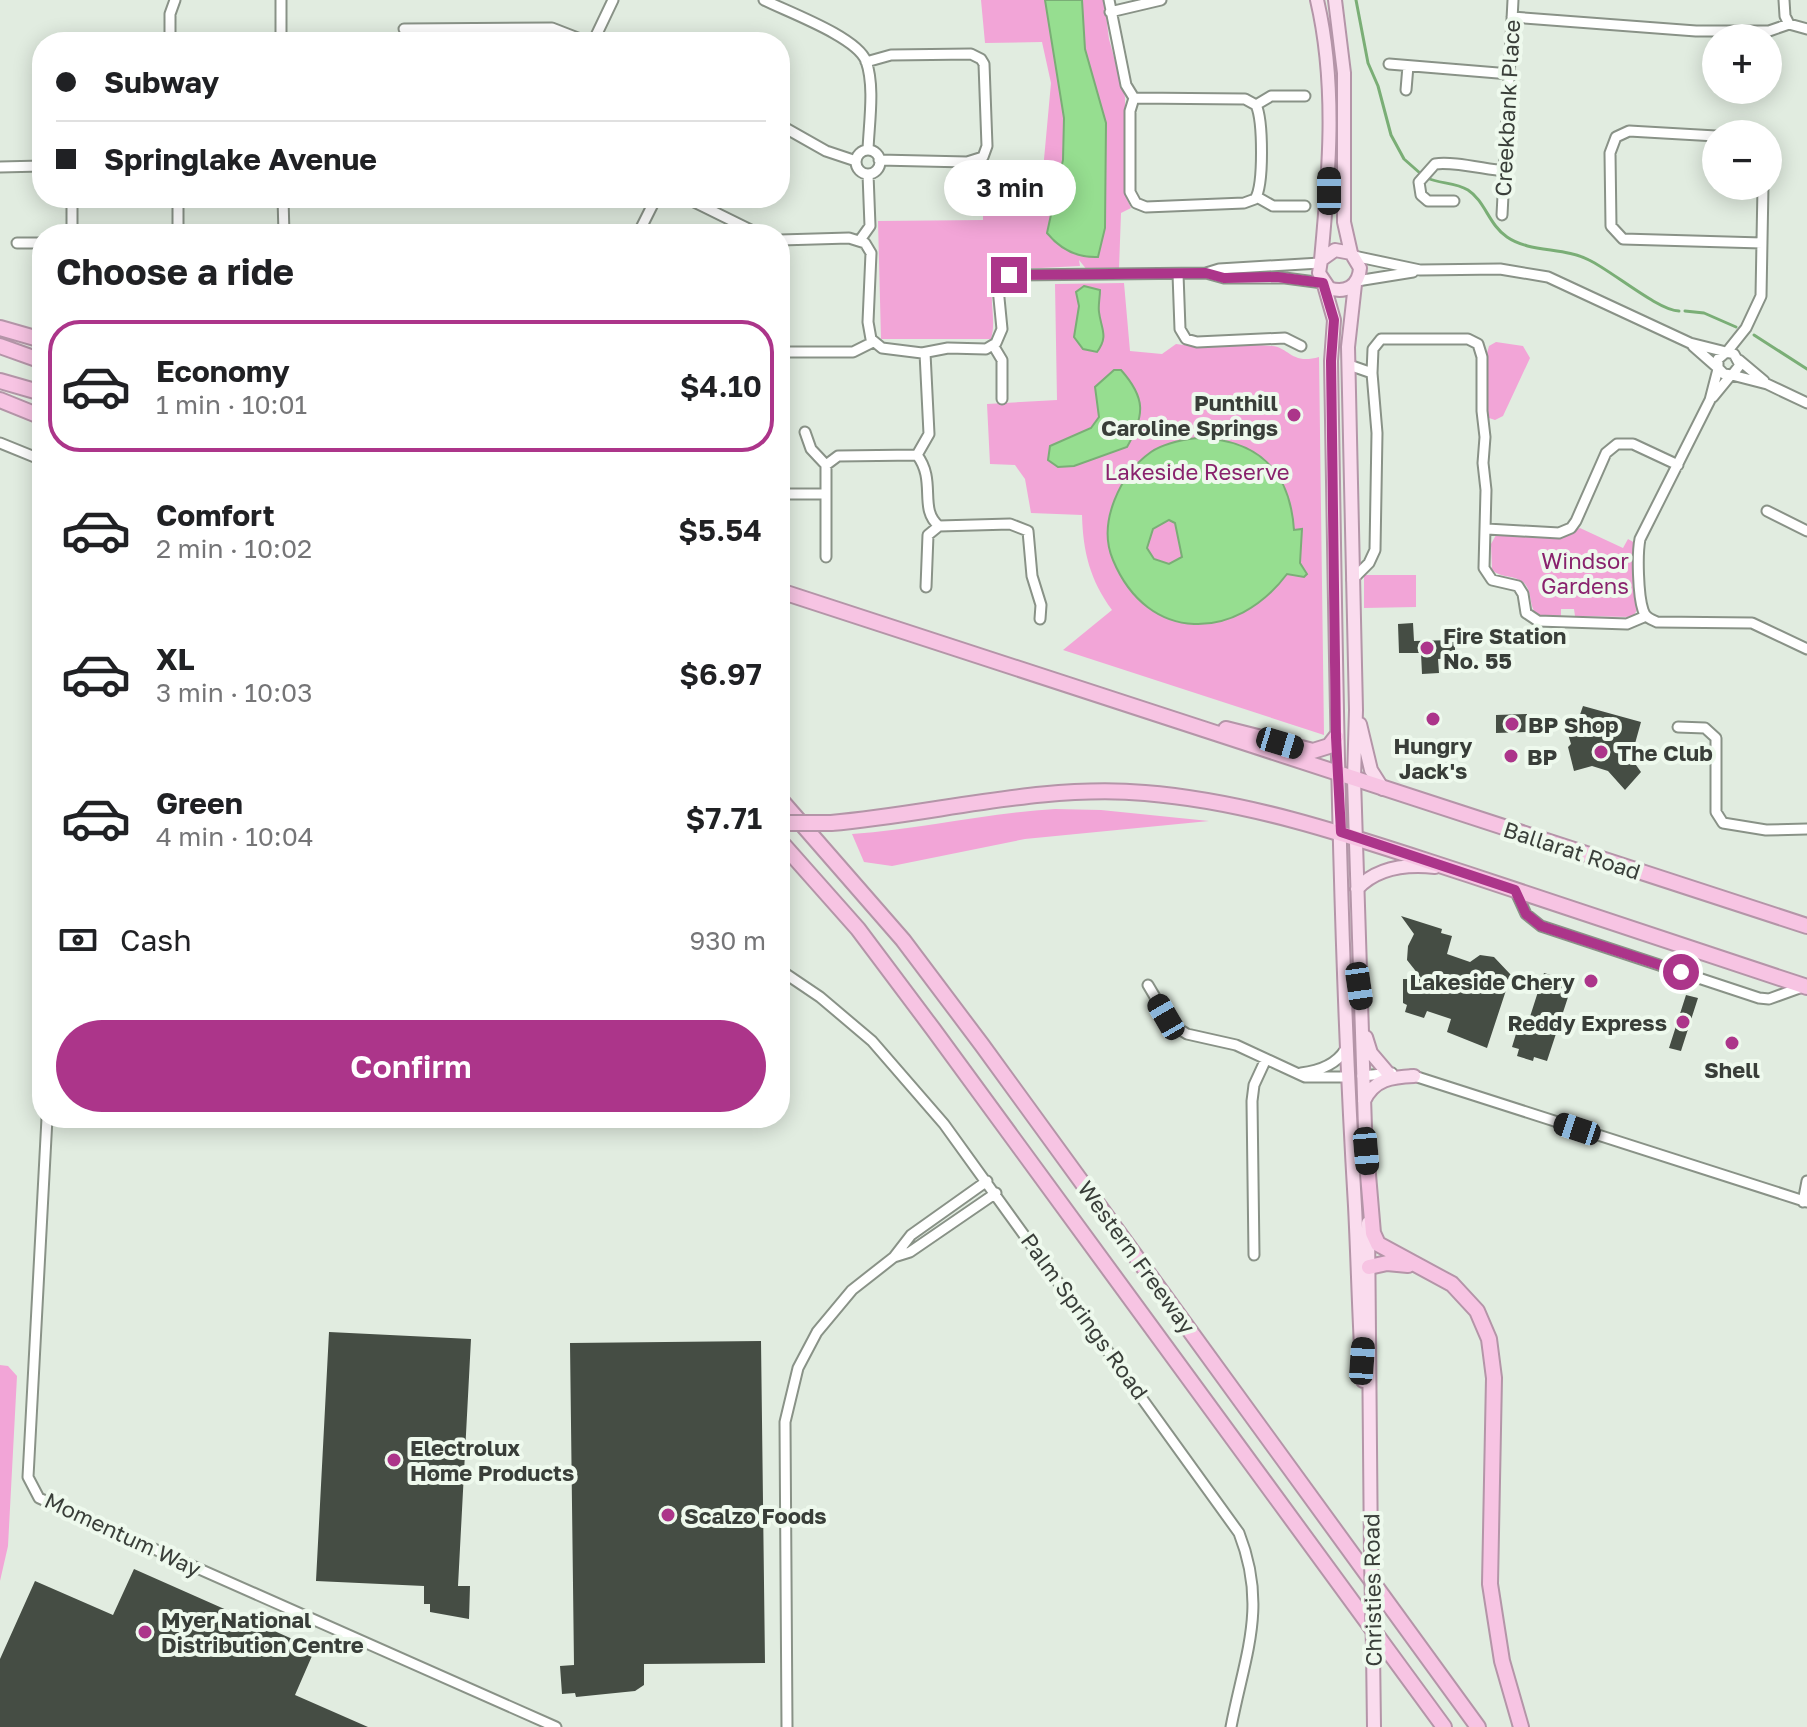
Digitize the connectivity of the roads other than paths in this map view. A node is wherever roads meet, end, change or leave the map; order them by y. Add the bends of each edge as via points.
1 (175, 0) edge
2 (281, 0) edge
3 (613, 0) edge
4 (764, 0) edge
5 (1109, 0) edge
6 (1161, 0) edge
7 (1317, 0) edge
8 (1335, 0) edge
9 (1513, 0) edge
10 (1784, 0) edge
11 (1110, 12) junction
12 (1512, 17) junction
13 (1789, 24) junction
14 (404, 29) dead end
15 (1807, 29) edge
16 (170, 32) edge
17 (281, 32) edge
18 (563, 32) edge
19 (595, 32) edge
20 (866, 62) junction
21 (1389, 64) dead end
22 (1408, 66) junction
23 (1510, 74) junction
24 (1406, 90) dead end
25 (1305, 96) dead end
26 (1134, 98) junction
27 (1256, 105) junction
28 (790, 131) edge
29 (1702, 135) edge
30 (868, 150) junction
31 (879, 160) junction
32 (856, 161) junction
33 (32, 166) edge
34 (0, 167) edge
35 (1504, 171) junction
36 (868, 174) junction
37 (1257, 197) junction
38 (1763, 200) edge
39 (1454, 201) dead end
40 (1305, 206) dead end
41 (706, 208) edge
42 (1502, 215) dead end
43 (739, 224) edge
44 (790, 240) edge
45 (860, 240) junction
46 (17, 243) dead end
47 (32, 243) edge
48 (1762, 243) junction
49 (1353, 255) junction
50 (1321, 262) junction
51 (1420, 270) junction
52 (1206, 273) junction
53 (1178, 274) junction
54 (1356, 283) junction
55 (1324, 284) junction
56 (0, 328) edge
57 (1746, 328) junction
58 (32, 337) edge
59 (873, 342) junction
60 (1690, 343) junction
61 (993, 345) junction
62 (0, 346) edge
63 (1301, 346) dead end
64 (790, 352) edge
65 (925, 353) junction
66 (1726, 353) junction
67 (32, 357) edge
68 (1739, 360) junction
69 (1349, 365) junction
70 (1718, 368) junction
71 (1372, 373) junction
72 (1731, 375) junction
73 (0, 381) edge
74 (1767, 384) junction
75 (32, 390) edge
76 (1002, 399) dead end
77 (0, 400) edge
78 (1710, 400) junction
79 (1807, 403) edge
80 (32, 413) edge
81 (805, 432) dead end
82 (0, 443) edge
83 (917, 455) junction
84 (32, 456) edge
85 (1350, 463) junction
86 (1332, 464) junction
87 (826, 465) junction
88 (1678, 465) junction
89 (790, 494) edge
90 (824, 494) junction
91 (1767, 511) dead end
92 (939, 526) junction
93 (1487, 529) junction
94 (1807, 531) edge
95 (826, 557) dead end
96 (1351, 581) junction
97 (926, 587) dead end
98 (790, 594) edge
99 (1646, 616) junction
100 (1335, 617) junction
101 (1352, 617) junction
102 (1040, 619) dead end
103 (1807, 649) edge
104 (1356, 710) junction
105 (1163, 717) junction
106 (1678, 727) dead end
107 (1336, 737) junction
108 (1337, 773) junction
109 (1354, 779) junction
110 (1383, 789) junction
111 (790, 810) edge
112 (790, 823) edge
113 (1807, 829) edge
114 (1341, 832) junction
115 (1357, 838) junction
116 (790, 852) edge
117 (1454, 870) junction
118 (1357, 889) junction
119 (1515, 890) junction
120 (1807, 926) edge
121 (790, 977) edge
122 (1148, 985) dead end
123 (1359, 986) junction
124 (1806, 986) edge
125 (1345, 1050) junction
126 (1266, 1059) junction
127 (1388, 1073) junction
128 (1297, 1074) junction
129 (1362, 1076) junction
130 (1414, 1076) junction
131 (1347, 1077) junction
132 (1363, 1102) junction
133 (46, 1128) edge
134 (1366, 1151) junction
135 (987, 1181) junction
136 (1807, 1181) edge
137 (996, 1193) junction
138 (1805, 1202) edge
139 (1254, 1255) dead end
140 (894, 1257) junction
141 (1369, 1267) junction
142 (1428, 1269) junction
143 (1362, 1361) junction
144 (1369, 1452) junction
145 (556, 1727) edge
146 (787, 1727) edge
147 (1231, 1727) edge
148 (1374, 1727) edge
149 (1444, 1727) edge
150 (1478, 1727) edge
151 (1521, 1727) edge

1 - 16 street
2 - 17 street
3 - 19 street
4 - 20 street via 848,42
5 - 11 street
6 - 11 street
7 - 50 main road via 1327,75 1328,205
8 - 49 main road via 1344,73 1344,222
9 - 12 street, Creekbank Place
10 - 13 street
11 - 26 street
12 - 13 street via 1696,31 1769,31
12 - 23 street, Creekbank Place
13 - 15 street
14 - 18 street
20 - 30 street
20 - 31 street via 891,55 971,54 984,64 983,157 967,162
21 - 22 street
22 - 23 street
22 - 24 street
23 - 35 street, Creekbank Place
25 - 27 street via 1271,96
26 - 27 street via 1245,99
26 - 37 street via 1130,192 1136,203 1238,204
27 - 37 street
28 - 32 street
29 - 48 street via 1627,131 1616,137 1610,153 1611,226 1623,239
30 - 31 street
30 - 32 street
31 - 36 street
32 - 36 street
33 - 34 street
35 - 39 street via 1452,163 1432,166 1419,182 1421,195 1428,201
35 - 42 street, Creekbank Place
36 - 45 street via 870,226
37 - 40 street via 1273,206
38 - 48 street
41 - 43 street
44 - 45 street
45 - 59 street via 871,253 868,322
46 - 47 street
48 - 57 street via 1761,296
49 - 50 main road via 1335,250
49 - 51 street
49 - 54 main road via 1360,268
50 - 52 street
50 - 55 main road
51 - 54 street
51 - 60 street via 1500,269 1548,277
52 - 53 street
52 - 55 street
53 - 61 street via 1009,275 998,288 1002,329
53 - 63 street via 1180,329 1186,339 1285,338
54 - 55 main road via 1340,291
54 - 69 main road
55 - 86 main road, Christies Road via 1334,320
56 - 58 highway
57 - 66 street
57 - 68 street
59 - 64 street via 853,352
59 - 65 street via 882,348
60 - 66 street
60 - 70 street
61 - 65 street
61 - 76 street via 1002,360
62 - 67 highway
65 - 83 street via 929,434
66 - 68 street
66 - 70 street via 1718,359
68 - 72 street via 1739,369
68 - 74 street
69 - 71 street
69 - 85 main road
70 - 72 street
70 - 78 street
71 - 93 street via 1373,349 1381,339 1468,339 1478,344
71 - 96 street via 1375,550
72 - 74 street
72 - 78 street
73 - 75 highway
74 - 79 street
77 - 80 highway
78 - 88 street
81 - 87 street via 811,449
82 - 84 street
83 - 87 street via 838,456
83 - 92 street via 927,471 929,513
85 - 86 main road
85 - 96 main road
86 - 100 main road, Christies Road
87 - 90 street
88 - 93 street via 1633,444 1617,444 1606,453 1568,530
88 - 99 street via 1638,549
89 - 90 street
90 - 95 street
91 - 94 street
92 - 97 street via 928,535
92 - 102 street via 1017,525 1028,531
93 - 99 street via 1487,575 1518,586 1532,619 1627,624
96 - 101 main road
98 - 105 highway
99 - 103 street via 1661,622 1752,623
100 - 101 main road
100 - 107 main road, Christies Road
101 - 104 main road
104 - 109 main road, Christies Road
104 - 110 main road via 1371,770
105 - 107 highway via 1313,751 1329,746
105 - 108 highway, Ballarat Road
106 - 113 street via 1705,728 1716,738 1716,807 1723,823
107 - 108 main road, Christies Road
108 - 109 highway, Ballarat Road
108 - 114 main road, Christies Road
109 - 110 highway, Ballarat Road
109 - 115 main road, Christies Road
110 - 120 highway, Ballarat Road
111 - 150 highway, Western Freeway via 903,940 982,1045
112 - 114 highway, bridge via 906,816 998,800 1110,791 1227,804
114 - 115 highway
114 - 125 main road, Christies Road
115 - 117 highway
115 - 118 main road, Christies Road
116 - 149 highway, Western Freeway via 858,929 933,1029
117 - 118 main road via 1395,868 1372,876
117 - 119 highway
118 - 123 main road, Christies Road
119 - 124 highway
119 - 124 street via 1526,914 1541,926 1759,998
121 - 135 street, Palm Springs Road via 872,1041
122 - 126 street via 1179,1030
123 - 127 main road via 1369,1047
123 - 129 main road, Christies Road
125 - 128 street via 1323,1068
125 - 131 main road, Christies Road
126 - 128 street
126 - 139 street via 1252,1101
127 - 129 street
127 - 130 street
128 - 131 street
129 - 131 main road
129 - 132 main road, Christies Road
130 - 132 main road via 1383,1080
130 - 138 street
131 - 143 main road, Christies Road
132 - 134 main road, Christies Road
133 - 145 street, Momentum Way via 28,1477 39,1498
134 - 141 main road, Christies Road
134 - 142 highway via 1376,1240 1382,1248
135 - 137 street, Palm Springs Road
135 - 140 street via 911,1235
136 - 138 street
137 - 140 street via 910,1252
137 - 147 street, Palm Springs Road via 1239,1533 1254,1582 1255,1605
140 - 146 street via 852,1290 817,1332 798,1368 788,1404
141 - 142 highway via 1400,1264
141 - 143 main road via 1364,1275
141 - 144 main road, Christies Road
142 - 151 highway via 1470,1302 1482,1319 1492,1352 1490,1584 1502,1661
143 - 144 main road, Christies Road
144 - 148 main road, Christies Road, bridge

